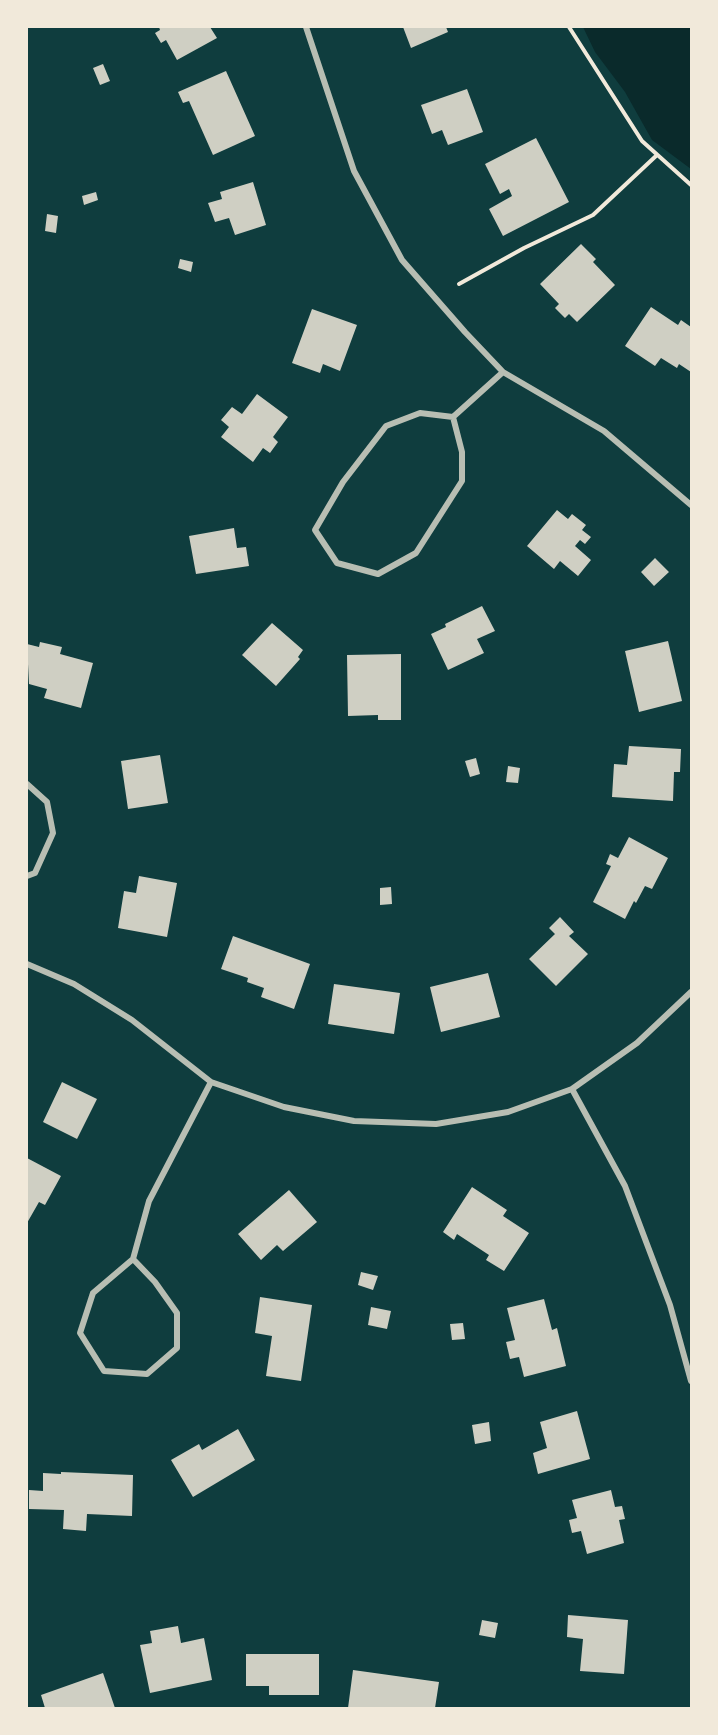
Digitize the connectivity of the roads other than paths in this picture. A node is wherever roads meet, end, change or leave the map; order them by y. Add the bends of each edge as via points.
1 (306, 27) edge
2 (503, 372) junction
3 (453, 417) junction
4 (691, 506) edge
5 (27, 784) edge
6 (27, 876) edge
7 (27, 964) edge
8 (691, 992) edge
9 (211, 1082) junction
10 (572, 1089) junction
11 (133, 1259) junction
12 (691, 1381) edge

1 - 2 street via 354,171 402,260
2 - 3 street
2 - 4 street via 604,431
3 - 3 street via 420,413 386,426 344,482 315,530 337,563 378,574 417,553 462,481 462,452
5 - 6 street via 47,802 53,832 35,873
7 - 9 street via 74,984 132,1020
8 - 10 street via 638,1043
9 - 10 street via 284,1107 354,1121 436,1124 508,1112
9 - 11 street via 149,1201
10 - 12 street via 625,1186 670,1305
11 - 11 street via 93,1293 80,1333 104,1371 147,1374 177,1348 177,1313

